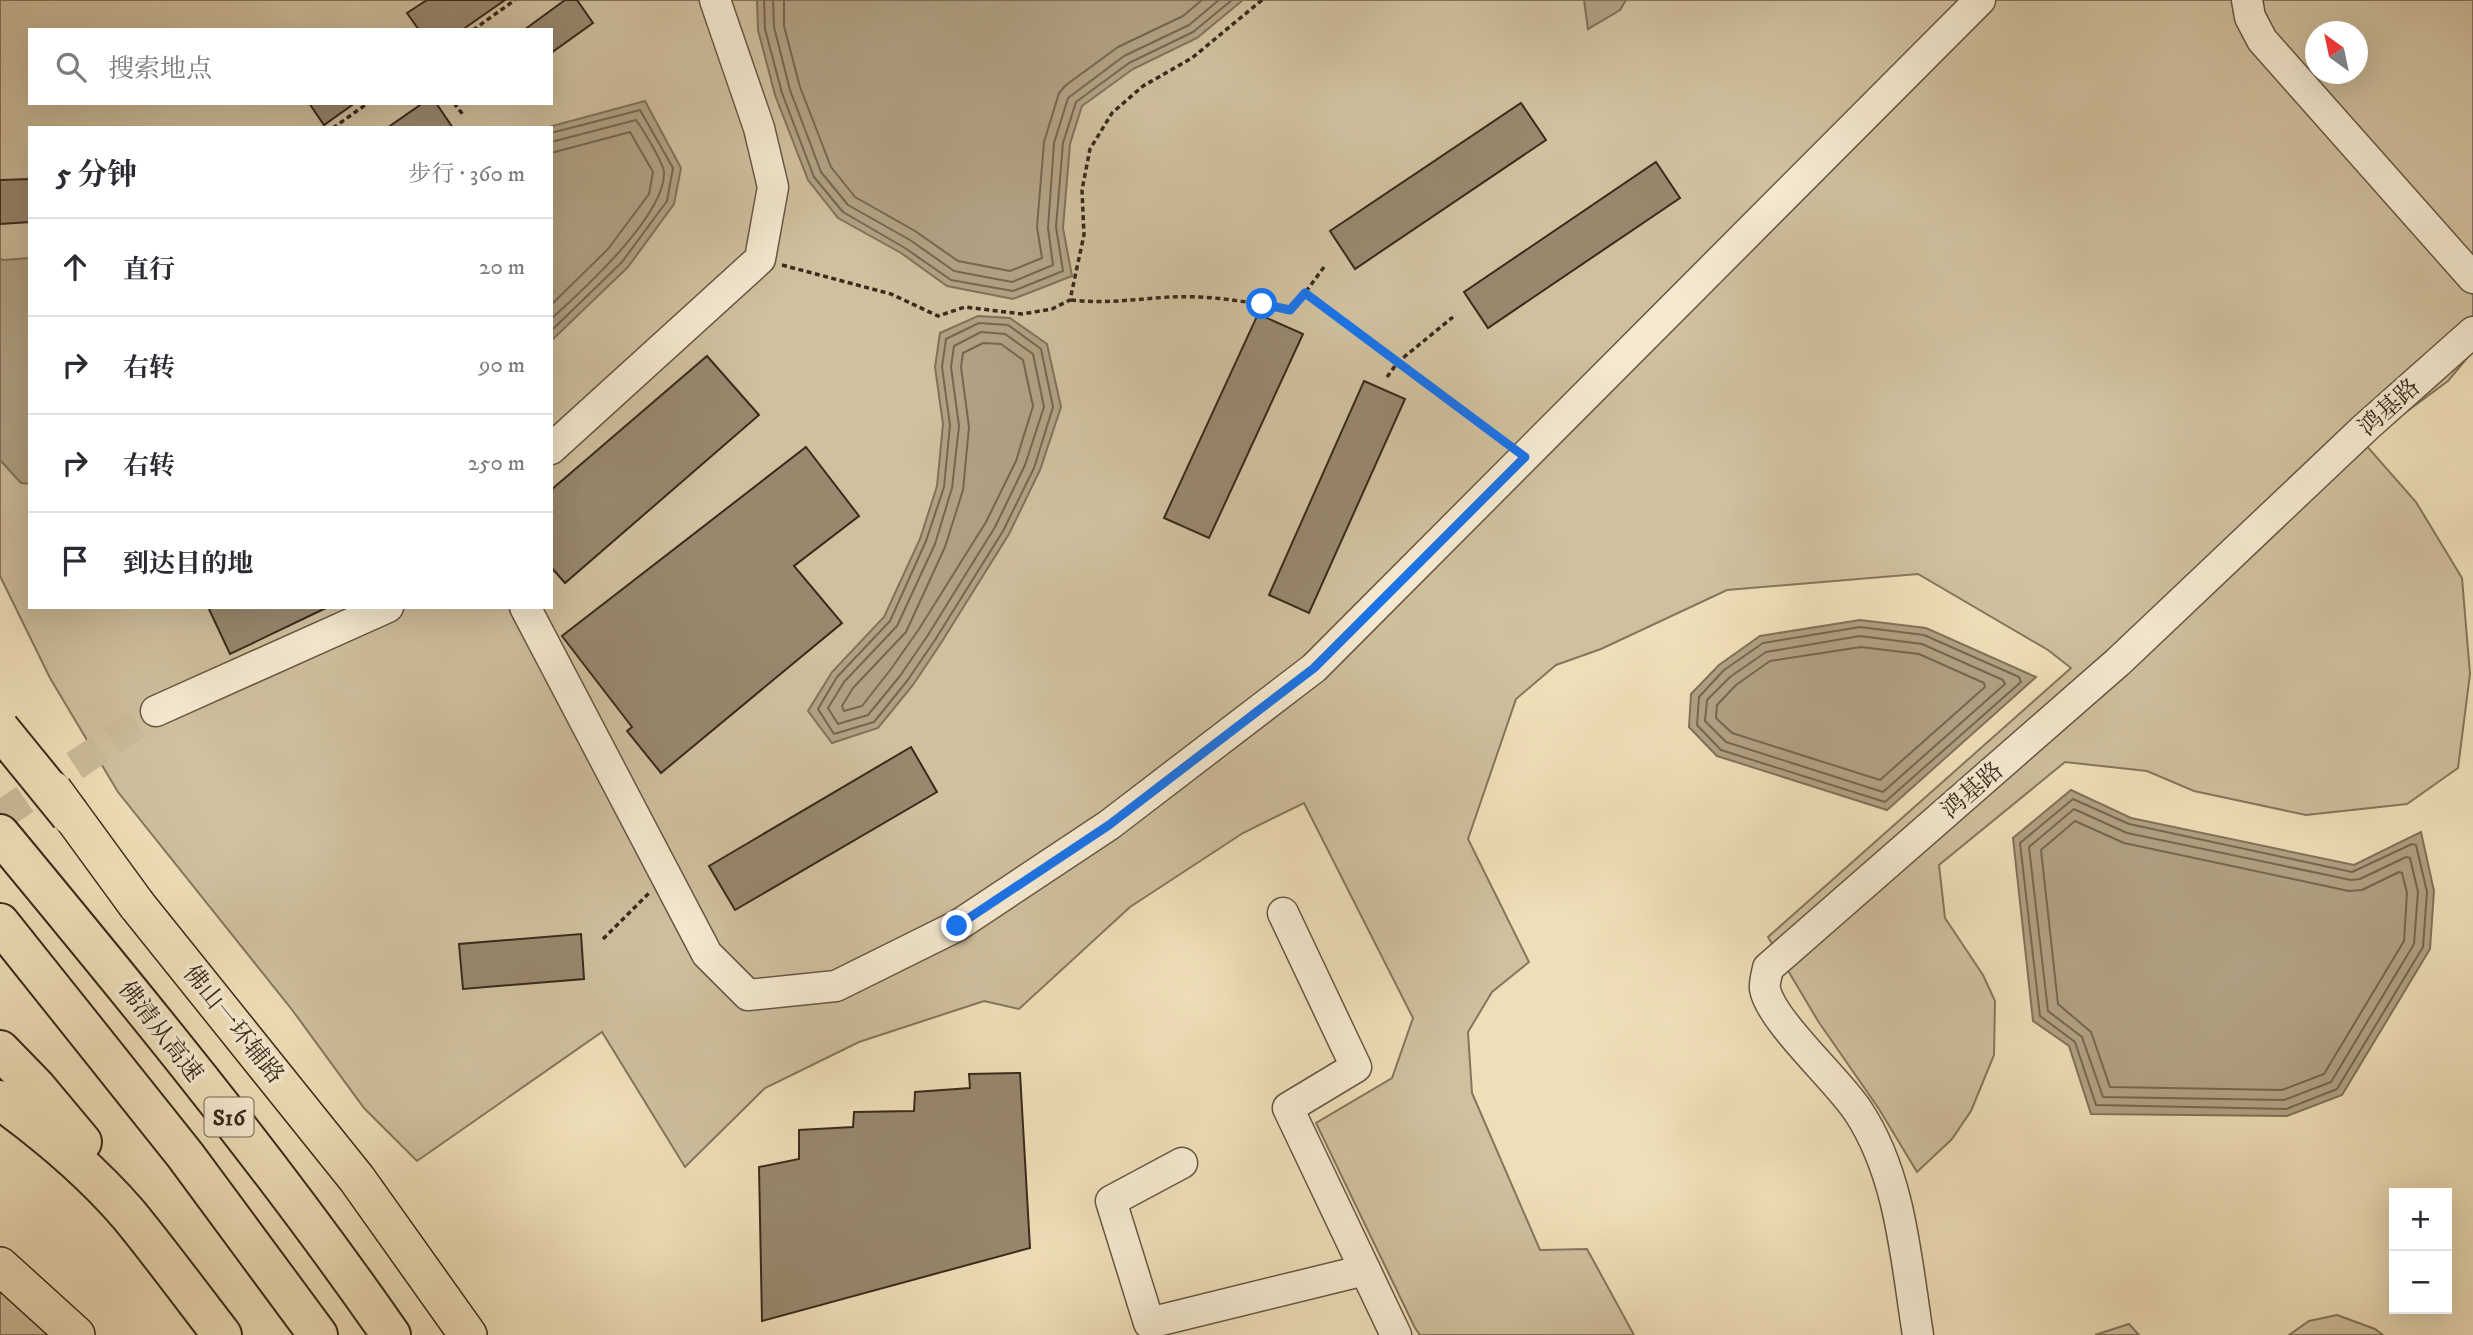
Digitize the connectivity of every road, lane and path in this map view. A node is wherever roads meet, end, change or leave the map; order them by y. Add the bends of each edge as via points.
1 (516, 0) edge
2 (715, 0) edge
3 (1262, 0) edge
4 (1980, 0) edge
5 (2247, 0) edge
6 (476, 28) edge
7 (365, 105) edge
8 (456, 105) edge
9 (464, 116) dead end
10 (336, 126) edge
11 (760, 259) junction
12 (1324, 267) dead end
13 (2473, 278) edge
14 (1305, 293) junction
15 (1070, 300) junction
16 (1453, 317) dead end
17 (2473, 331) edge
18 (1398, 362) junction
19 (1387, 377) dead end
20 (553, 447) edge
21 (1525, 457) junction
22 (383, 609) edge
23 (526, 609) edge
24 (156, 710) tunnel mouth
25 (0, 713) edge
26 (0, 729) edge
27 (70, 815) junction
28 (0, 834) edge
29 (666, 876) junction
30 (1283, 913) dead end
31 (0, 923) edge
32 (603, 939) dead end
33 (0, 957) edge
34 (0, 1050) edge
35 (0, 1100) edge
36 (1182, 1163) dead end
37 (129, 1216) junction
38 (265, 1263) junction
39 (0, 1266) edge
40 (1365, 1270) junction
41 (76, 1335) edge
42 (222, 1335) edge
43 (318, 1335) edge
44 (391, 1335) edge
45 (468, 1335) edge
46 (1396, 1335) edge
47 (1918, 1335) edge

1 - 6 path
2 - 11 street via 759,128 773,187
3 - 15 path via 1192,58 1143,86 1112,113 1090,149 1082,190 1084,235
4 - 21 street
5 - 13 street via 2250,18 2262,40
7 - 10 path
8 - 9 path
11 - 15 path via 891,294 938,316 965,307 1022,314 1052,309
11 - 20 street
12 - 14 path
14 - 15 path via 1290,310 1240,300
14 - 18 path
16 - 18 path
17 - 47 street, 鸿基路 via 2118,662 1769,968 1765,988 1774,1009 1858,1110 1881,1152 1897,1208
18 - 19 path
18 - 21 path
21 - 29 street via 1304,676 1109,825 957,926 836,986 748,995 708,954
22 - 24 street
23 - 29 street
25 - 27 main road, 佛山一环辅路, bridge
26 - 27 highway, bridge
27 - 45 main road, 佛山一环辅路, bridge via 356,1179
28 - 44 highway, 佛清从高速 / S16 via 254,1148
29 - 32 path
30 - 40 street via 1356,1067 1288,1108
31 - 38 highway, S16
33 - 38 highway
34 - 37 highway via 106,1172
35 - 37 highway via 65,1151
36 - 40 street via 1111,1201 1149,1323
37 - 42 highway
38 - 43 highway, S16
39 - 41 main road
40 - 46 street

